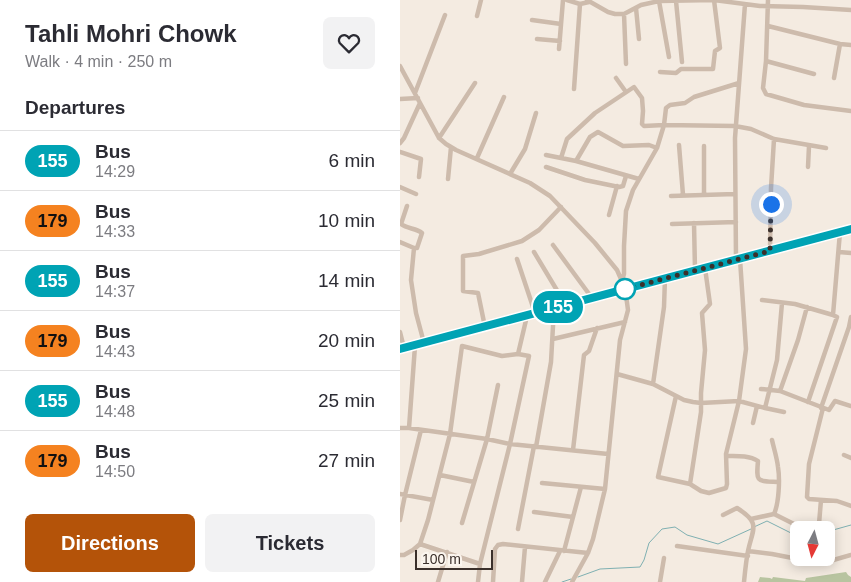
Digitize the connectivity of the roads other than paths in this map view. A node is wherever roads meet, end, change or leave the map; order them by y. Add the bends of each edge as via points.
1 (481, 0) edge
2 (563, 0) edge
3 (567, 0) edge
4 (714, 0) edge
5 (768, 0) edge
6 (588, 1) edge
7 (659, 1) junction
8 (665, 1) edge
9 (676, 1) edge
10 (580, 4) junction
11 (745, 4) junction
12 (768, 7) junction
13 (636, 8) junction
14 (851, 10) edge
15 (624, 14) junction
16 (444, 15) dead end
17 (477, 16) dead end
18 (532, 20) dead end
19 (561, 24) junction
20 (768, 26) junction
21 (537, 39) dead end
22 (639, 40) dead end
23 (560, 41) junction
24 (840, 44) junction
25 (851, 45) edge
26 (559, 49) dead end
27 (669, 57) dead end
28 (766, 61) junction
29 (682, 62) dead end
30 (626, 64) dead end
31 (400, 66) edge
32 (660, 72) dead end
33 (814, 74) dead end
34 (616, 78) dead end
35 (834, 78) dead end
36 (475, 83) dead end
37 (738, 83) junction
38 (574, 89) dead end
39 (626, 92) junction
40 (415, 93) junction
41 (504, 98) dead end
42 (400, 99) edge
43 (419, 101) junction
44 (851, 111) edge
45 (536, 113) dead end
46 (664, 125) junction
47 (735, 126) junction
48 (439, 138) junction
49 (774, 139) junction
50 (400, 143) edge
51 (679, 144) dead end
52 (704, 146) dead end
53 (809, 146) junction
54 (451, 147) junction
55 (657, 148) junction
56 (826, 148) dead end
57 (400, 152) edge
58 (546, 155) dead end
59 (476, 158) junction
60 (561, 158) junction
61 (576, 161) junction
62 (808, 167) dead end
63 (546, 168) dead end
64 (510, 174) junction
65 (626, 176) junction
66 (419, 178) dead end
67 (448, 179) dead end
68 (639, 179) junction
69 (617, 186) junction
70 (400, 187) edge
71 (416, 194) dead end
72 (736, 194) junction
73 (704, 195) junction
74 (671, 196) dead end
75 (683, 196) junction
76 (407, 206) dead end
77 (561, 207) junction
78 (609, 215) dead end
79 (736, 222) junction
80 (694, 223) junction
81 (672, 224) dead end
82 (851, 229) edge
83 (840, 232) junction
84 (400, 242) edge
85 (553, 245) dead end
86 (414, 248) junction
87 (770, 251) junction
88 (534, 252) dead end
89 (839, 252) junction
90 (851, 254) edge
91 (517, 259) dead end
92 (738, 259) junction
93 (706, 268) junction
94 (695, 270) junction
95 (665, 278) junction
96 (622, 281) junction
97 (625, 288) junction
98 (592, 298) junction
99 (762, 300) dead end
100 (782, 303) junction
101 (564, 305) junction
102 (807, 307) junction
103 (554, 308) junction
104 (535, 313) junction
105 (833, 315) junction
106 (527, 316) junction
107 (851, 317) edge
108 (625, 322) junction
109 (484, 327) junction
110 (597, 328) junction
111 (850, 328) edge
112 (400, 332) edge
113 (553, 339) junction
114 (424, 343) junction
115 (415, 346) junction
116 (402, 349) edge
117 (518, 354) junction
118 (617, 374) junction
119 (653, 384) junction
120 (498, 385) dead end
121 (761, 389) dead end
122 (769, 390) junction
123 (780, 391) junction
124 (676, 396) junction
125 (739, 401) junction
126 (808, 402) junction
127 (701, 403) junction
128 (757, 406) junction
129 (851, 406) edge
130 (765, 408) junction
131 (822, 408) junction
132 (784, 412) dead end
133 (754, 423) dead end
134 (400, 428) edge
135 (409, 428) junction
136 (421, 430) junction
137 (450, 434) junction
138 (487, 440) junction
139 (772, 440) dead end
140 (510, 444) junction
141 (535, 447) junction
142 (573, 450) junction
143 (608, 454) junction
144 (844, 455) dead end
145 (726, 456) junction
146 (851, 458) edge
147 (440, 475) junction
148 (474, 482) junction
149 (778, 482) junction
150 (542, 483) dead end
151 (690, 484) junction
152 (581, 487) junction
153 (605, 488) junction
154 (402, 495) edge
155 (433, 500) junction
156 (821, 500) junction
157 (851, 506) edge
158 (534, 512) dead end
159 (723, 514) dead end
160 (774, 514) junction
161 (573, 517) junction
162 (400, 520) edge
163 (752, 521) junction
164 (462, 523) dead end
165 (518, 529) dead end
166 (420, 544) junction
167 (677, 546) dead end
168 (525, 547) junction
169 (562, 551) junction
170 (448, 552) junction
171 (588, 553) junction
172 (748, 553) junction
173 (851, 555) edge
174 (400, 556) edge
175 (664, 558) dead end
176 (480, 564) junction
177 (438, 582) edge
178 (478, 582) edge
179 (493, 582) edge
180 (522, 582) edge
181 (545, 582) edge
182 (572, 582) edge
183 (660, 582) edge
184 (744, 582) edge

1 - 17 street
2 - 19 street
3 - 10 street
4 - 9 street
4 - 11 street
4 - 32 street via 720,48 715,51 713,69
5 - 12 street
6 - 10 street
6 - 15 street via 608,12
7 - 8 street
7 - 13 street
7 - 27 street
8 - 9 street
9 - 29 street
10 - 38 street
11 - 12 street
11 - 37 street
12 - 14 street
12 - 20 street
13 - 15 street
13 - 22 street
15 - 30 street
16 - 40 street
18 - 19 street
19 - 23 street
20 - 24 street
20 - 28 street
21 - 23 street
23 - 26 street
24 - 25 street
24 - 35 street
28 - 33 street
28 - 44 street via 763,88 766,94 804,105
31 - 40 street
34 - 39 street
36 - 48 street
37 - 46 street via 685,103 670,105 666,108
37 - 47 street
39 - 46 street via 634,87 642,98 644,126
39 - 60 street via 595,112 565,144
40 - 43 street
41 - 59 street
42 - 43 street
43 - 48 street
43 - 50 street
45 - 64 street via 525,149
46 - 47 street
46 - 55 street
47 - 49 street via 751,128
47 - 72 street
48 - 54 street
49 - 53 street
49 - 87 street
51 - 75 street
52 - 73 street
53 - 56 street
53 - 62 street
54 - 59 street
54 - 67 street
55 - 61 street via 649,145 624,146 596,133
55 - 68 street
57 - 66 street via 421,159
58 - 60 street
59 - 64 street
60 - 61 street
61 - 65 street
63 - 69 street
64 - 77 street via 530,183
65 - 68 street
65 - 69 street via 623,186
68 - 96 street via 626,211
69 - 78 street
70 - 71 street
72 - 73 street
72 - 79 street
73 - 75 street
74 - 75 street
76 - 86 street via 401,224 422,233 419,245
77 - 96 street via 595,243
77 - 109 street via 539,230 522,241 463,256 463,291 478,293
79 - 80 street
79 - 92 street
80 - 81 street
80 - 94 street
82 - 83 street
83 - 87 street
83 - 89 street
84 - 86 street
85 - 98 street
86 - 114 street via 411,280
87 - 92 street
88 - 101 street
89 - 90 street
89 - 105 street
91 - 104 street
92 - 93 street
92 - 125 street via 746,349
93 - 94 street
93 - 127 street via 710,304 702,313 705,350
94 - 95 street
95 - 97 street
95 - 119 street
96 - 97 street
97 - 98 street
97 - 108 street via 628,310
98 - 101 street
99 - 100 street
100 - 102 street
100 - 122 street via 777,360
101 - 103 street
102 - 105 street
102 - 123 street
103 - 104 street
103 - 113 street
104 - 106 street
105 - 126 street via 837,317
106 - 109 street
106 - 117 street
107 - 111 street
108 - 110 street
108 - 118 street
109 - 114 street
110 - 113 street
110 - 142 street via 584,355
111 - 131 street
112 - 116 street
113 - 141 street via 552,362
114 - 115 street
115 - 116 street
115 - 135 street
117 - 137 street via 502,356 462,346
117 - 140 street via 529,356
118 - 119 street
118 - 143 street
119 - 124 street
120 - 138 street
121 - 122 street
122 - 123 street
122 - 130 street
123 - 126 street
124 - 127 street
124 - 151 street via 658,477
125 - 127 street
125 - 128 street
125 - 145 street
126 - 131 street
127 - 151 street
128 - 130 street
128 - 133 street
129 - 131 street via 835,401 829,410
130 - 132 street
131 - 156 street via 809,464 807,494 809,499
134 - 135 street
135 - 136 street
136 - 137 street
136 - 154 street
137 - 138 street
137 - 147 street
138 - 140 street
138 - 148 street
139 - 149 street
140 - 141 street
140 - 176 street
141 - 142 street
141 - 165 street
142 - 143 street
143 - 153 street
144 - 146 street
145 - 149 street via 755,458 758,461 758,479
145 - 151 street via 726,488 709,493 701,492
147 - 148 street
147 - 155 street
148 - 164 street
149 - 160 street
150 - 152 street
152 - 153 street
152 - 161 street
153 - 171 street
154 - 155 street
154 - 162 street
155 - 166 street
156 - 157 street
156 - 160 street via 819,527 816,528 800,527
158 - 161 street
159 - 163 street via 737,508
160 - 163 street
161 - 169 street
163 - 172 street via 754,529
166 - 170 street
166 - 174 street
167 - 172 street
168 - 169 street
168 - 179 street via 498,545
168 - 180 street
169 - 171 street
169 - 181 street
170 - 176 street
170 - 177 street
171 - 182 street
172 - 173 street via 823,563
172 - 184 street
175 - 183 street
176 - 178 street

